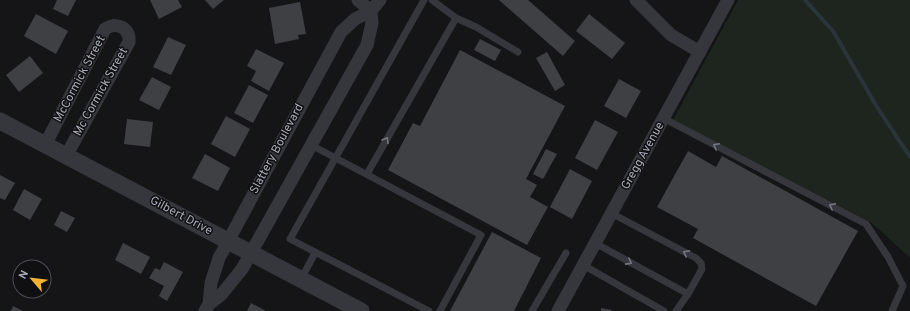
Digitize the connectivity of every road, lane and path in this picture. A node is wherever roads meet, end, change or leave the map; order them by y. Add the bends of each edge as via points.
1 (358, 0) edge
2 (380, 0) edge
3 (424, 0) edge
4 (432, 0) edge
5 (636, 0) edge
6 (728, 0) edge
7 (371, 11) junction
8 (456, 18) junction
9 (123, 27) joint
10 (518, 52) dead end
11 (700, 52) junction
12 (663, 118) junction
13 (0, 121) edge
14 (45, 145) junction
15 (312, 145) junction
16 (66, 156) junction
17 (337, 158) junction
18 (367, 174) junction
19 (611, 213) junction
20 (228, 241) junction
21 (595, 243) junction
22 (251, 253) junction
23 (315, 253) junction
24 (566, 253) dead end
25 (583, 265) junction
26 (301, 279) junction
27 (688, 294) junction
28 (207, 307) edge
29 (535, 310) edge
30 (361, 311) edge
31 (429, 311) edge
32 (440, 311) edge
33 (558, 311) edge
34 (664, 311) edge
35 (676, 311) edge
36 (892, 311) edge

1 - 7 street
2 - 7 street, Slattery Boulevard
3 - 17 lane
4 - 8 lane
5 - 11 street via 671,35
6 - 11 street, Gregg Avenue
7 - 15 street, Slattery Boulevard via 372,23 367,45
7 - 20 street, Slattery Boulevard via 355,19 341,32
8 - 10 lane
18 -> 8 lane
9 - 14 street, McCormick Street via 115,25 105,29
9 - 16 street, Mc Cormick Street via 128,34 129,42
11 - 12 street, Gregg Avenue
12 - 19 street, Gregg Avenue
36 -> 12 lane via 903,286 866,224
13 - 14 street, Gilbert Drive
14 - 16 street, Gilbert Drive
15 - 17 lane
15 - 22 street, Slattery Boulevard
16 - 20 street, Gilbert Drive
17 - 18 lane
17 - 23 lane via 290,239
18 - 32 lane via 481,235
19 - 21 street, Gregg Avenue
27 -> 19 lane via 702,269 701,263
20 - 22 street, Gilbert Drive
20 - 28 street, Slattery Boulevard via 211,283
21 - 25 street, Gregg Avenue
21 -> 27 lane
22 - 26 street, Gilbert Drive
22 - 28 street, Slattery Boulevard via 235,280
23 - 26 lane
23 - 31 lane
24 - 29 lane
25 - 33 street, Gregg Avenue
25 - 34 lane
26 - 30 street, Gilbert Drive
27 - 35 lane

